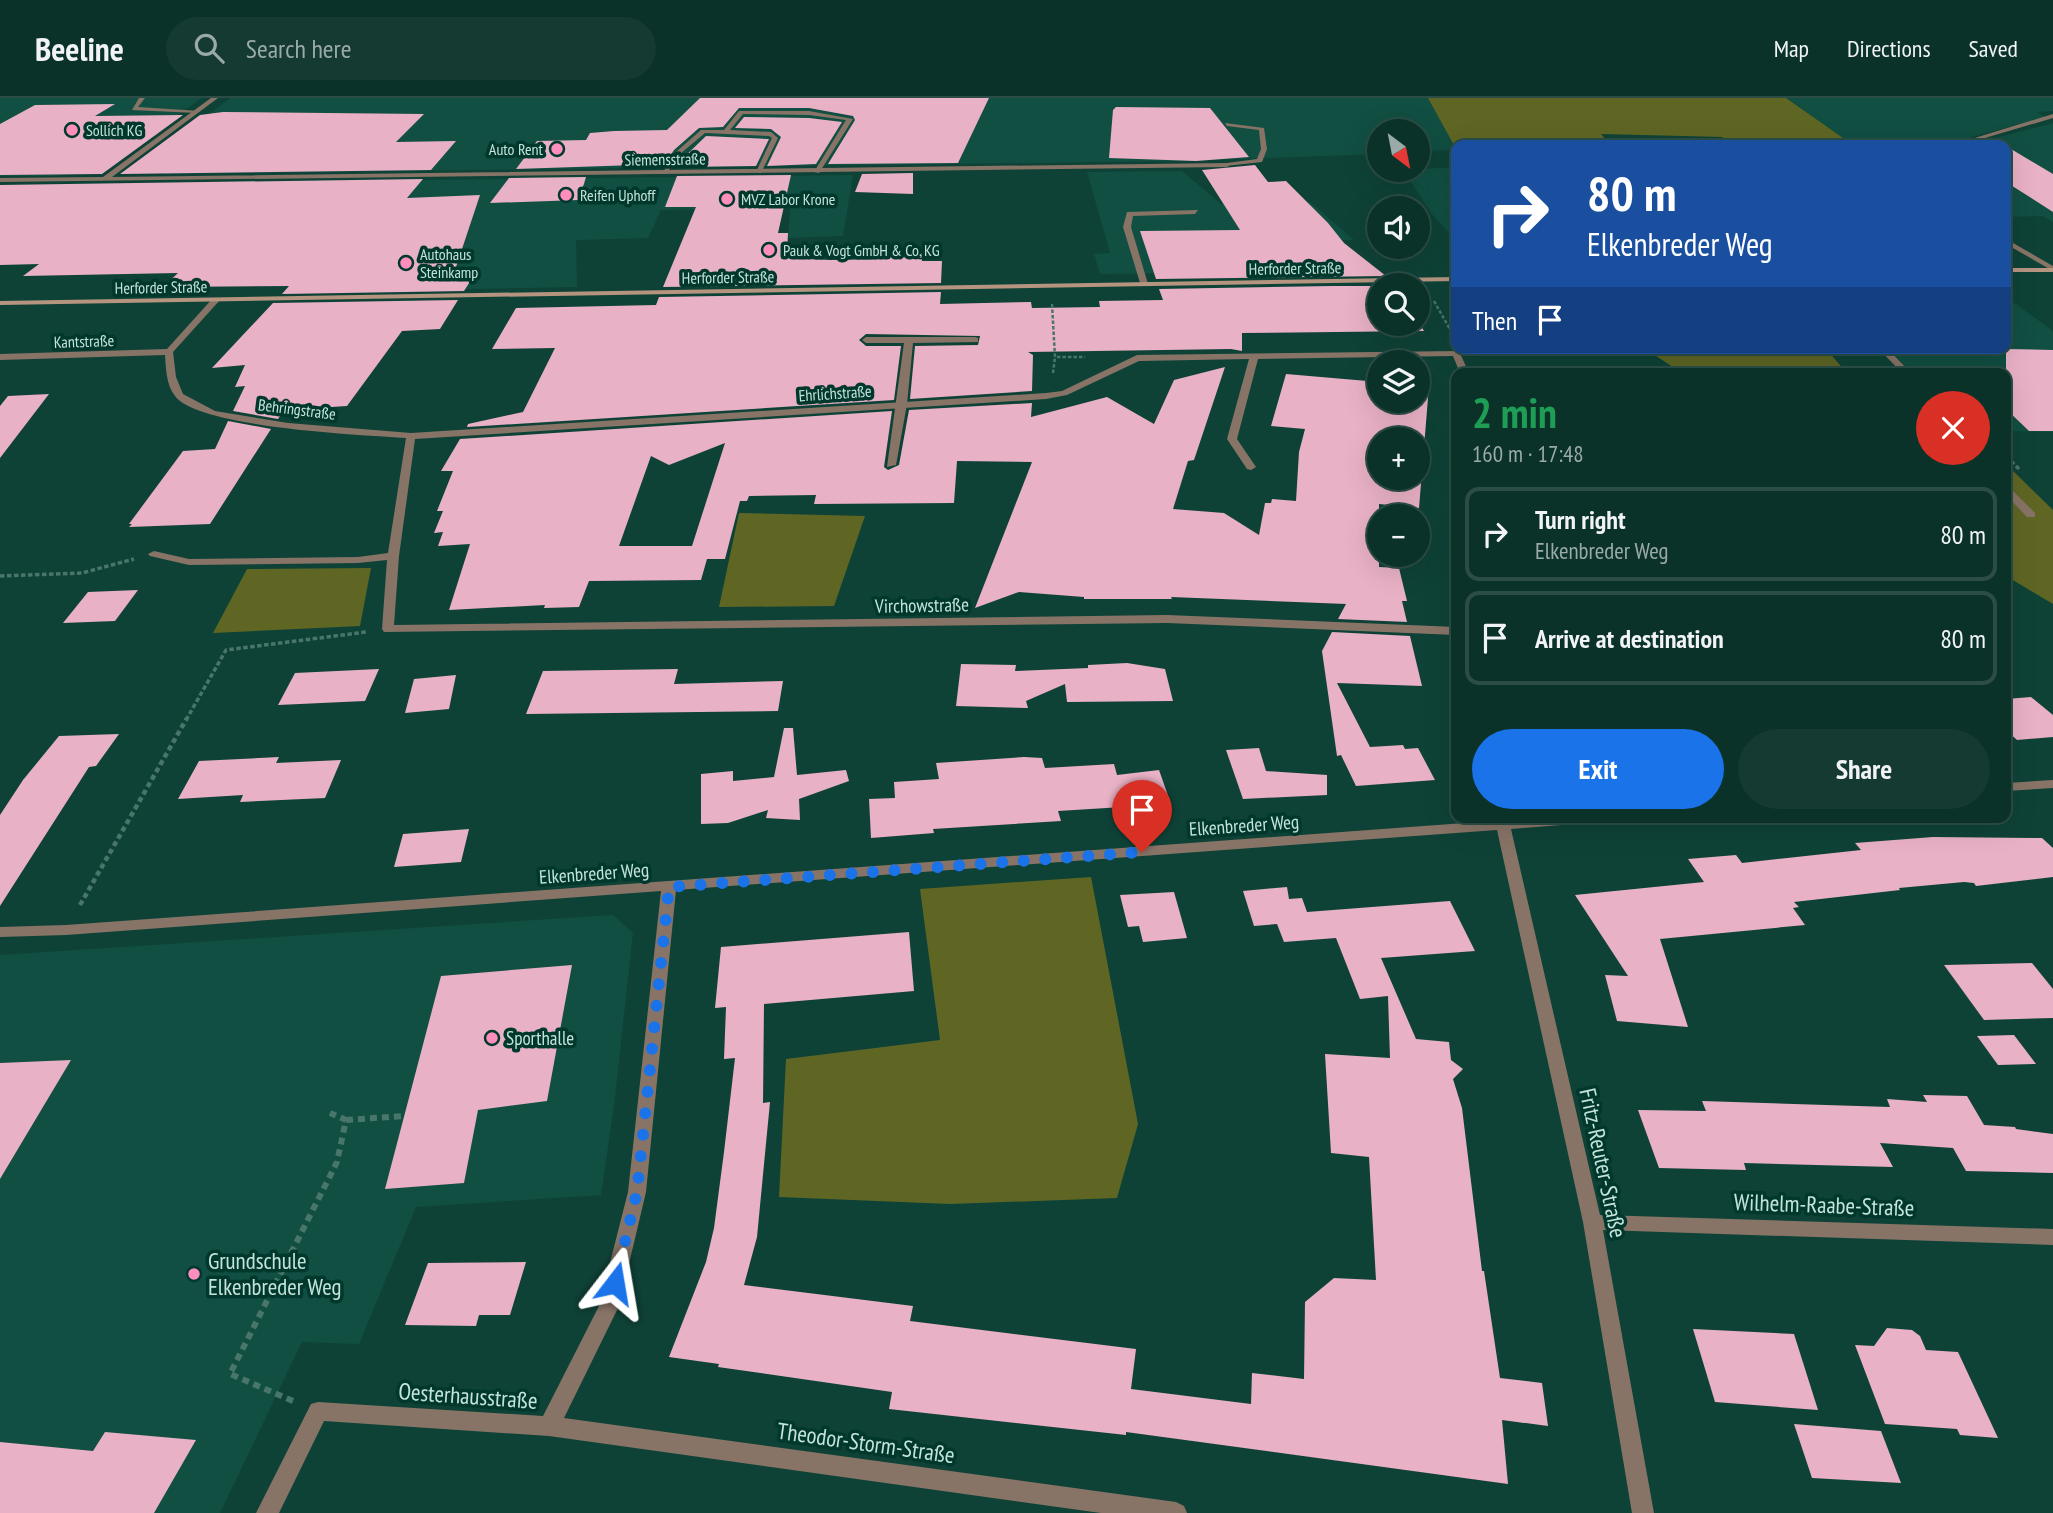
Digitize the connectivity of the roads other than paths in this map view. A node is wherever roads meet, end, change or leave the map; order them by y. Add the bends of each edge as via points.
1 (142, 98) edge
2 (215, 98) edge
3 (197, 111) junction
4 (2053, 117) edge
5 (1227, 124) dead end
6 (726, 132) junction
7 (1972, 140) edge
8 (759, 172) junction
9 (817, 172) junction
10 (664, 173) junction
11 (104, 178) junction
12 (0, 180) edge
13 (1195, 212) dead end
14 (2011, 244) edge
15 (2053, 269) edge
16 (2011, 270) edge
17 (1451, 279) edge
18 (1144, 284) junction
19 (216, 300) junction
20 (0, 303) edge
21 (866, 340) dead end
22 (909, 340) junction
23 (975, 340) dead end
24 (1451, 351) edge
25 (169, 352) junction
26 (1888, 354) edge
27 (0, 357) edge
28 (1254, 357) junction
29 (1902, 368) edge
30 (902, 404) junction
31 (411, 436) junction
32 (891, 465) dead end
33 (1251, 467) dead end
34 (2011, 495) edge
35 (2031, 515) dead end
36 (154, 554) road end
37 (393, 556) junction
38 (1451, 631) edge
39 (2053, 784) edge
40 (2011, 787) edge
41 (1523, 823) edge
42 (1503, 825) junction
43 (669, 887) junction
44 (0, 932) edge
45 (1592, 1222) junction
46 (2053, 1237) edge
47 (549, 1426) junction
48 (267, 1513) edge
49 (1177, 1513) edge
50 (1643, 1513) edge

1 - 3 street via 134,109
2 - 3 street
3 - 11 street
4 - 7 street
5 - 9 street, Siemensstraße via 1262,129 1260,162
6 - 8 street via 775,138
6 - 9 street via 741,112 850,119
6 - 10 street via 703,131
8 - 9 street, Siemensstraße
8 - 10 street, Siemensstraße
10 - 11 street, Siemensstraße
11 - 12 street, Siemensstraße
13 - 18 street via 1130,214 1127,227
14 - 15 street
15 - 16 main road
17 - 18 main road, Herforder Straße
18 - 19 main road, Herforder Straße
19 - 20 main road, Herforder Straße
19 - 25 street
21 - 22 street
22 - 23 street
22 - 30 street
24 - 28 street, Ehrlichstraße
25 - 27 street, Kantstraße
25 - 31 street, Behringstraße via 171,377 179,396 212,413 288,426
26 - 29 street
28 - 30 street, Ehrlichstraße via 1138,358 1064,393
28 - 33 street via 1232,439
30 - 31 street, Ehrlichstraße
30 - 32 street
31 - 37 street
34 - 35 street
36 - 37 street via 189,562
37 - 38 street, Virchowstraße via 388,628 1167,619
39 - 40 street
41 - 42 street, Elkenbreder Weg
42 - 43 street, Elkenbreder Weg
42 - 45 street, Fritz-Reuter-Straße
43 - 44 street, Elkenbreder Weg
43 - 47 street, Oesterhausstraße via 637,1192 609,1306
45 - 46 street, Wilhelm-Raabe-Straße
45 - 50 street, Fritz-Reuter-Straße
47 - 48 street, Oesterhausstraße via 318,1411
47 - 49 street, Theodor-Storm-Straße

